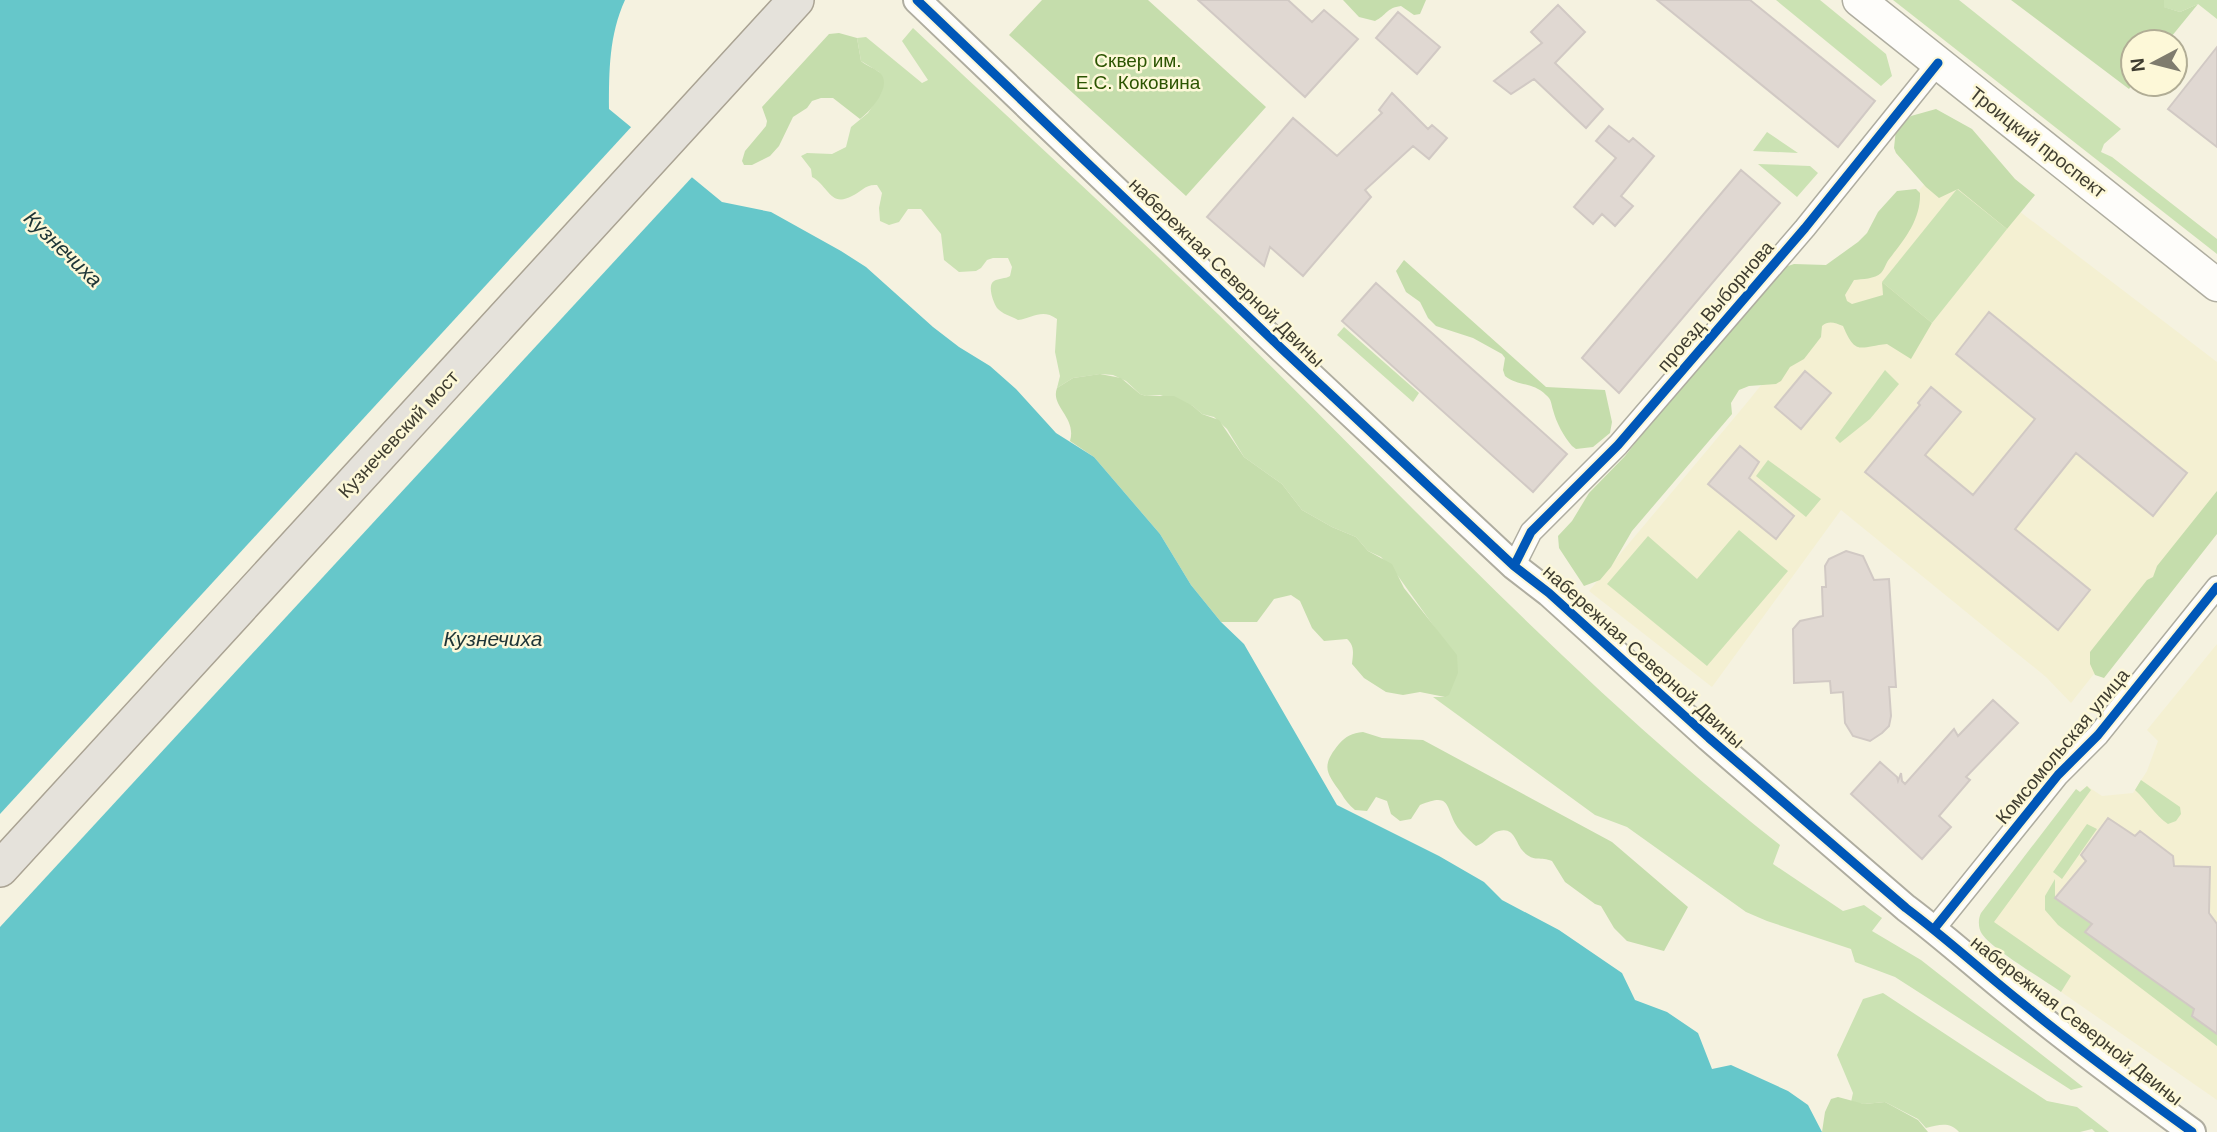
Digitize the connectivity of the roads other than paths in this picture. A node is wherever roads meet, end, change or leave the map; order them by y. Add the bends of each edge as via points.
1 (796, 0) edge
2 (917, 0) edge
3 (1859, 0) edge
4 (1938, 63) junction
5 (2217, 285) edge
6 (1514, 566) junction
7 (2217, 587) edge
8 (0, 869) edge
9 (1934, 929) junction
10 (2192, 1132) edge

1 - 8 main road, Кузнечевский мост
2 - 6 street, набережная Северной Двины
3 - 4 main road, Троицкий проспект
4 - 5 main road, Троицкий проспект
4 - 6 street, проезд Выборнова via 1805,228 1618,445 1531,532
6 - 9 street, набережная Северной Двины
7 - 9 street, Комсомольская улица
9 - 10 street, набережная Северной Двины via 2114,1076

